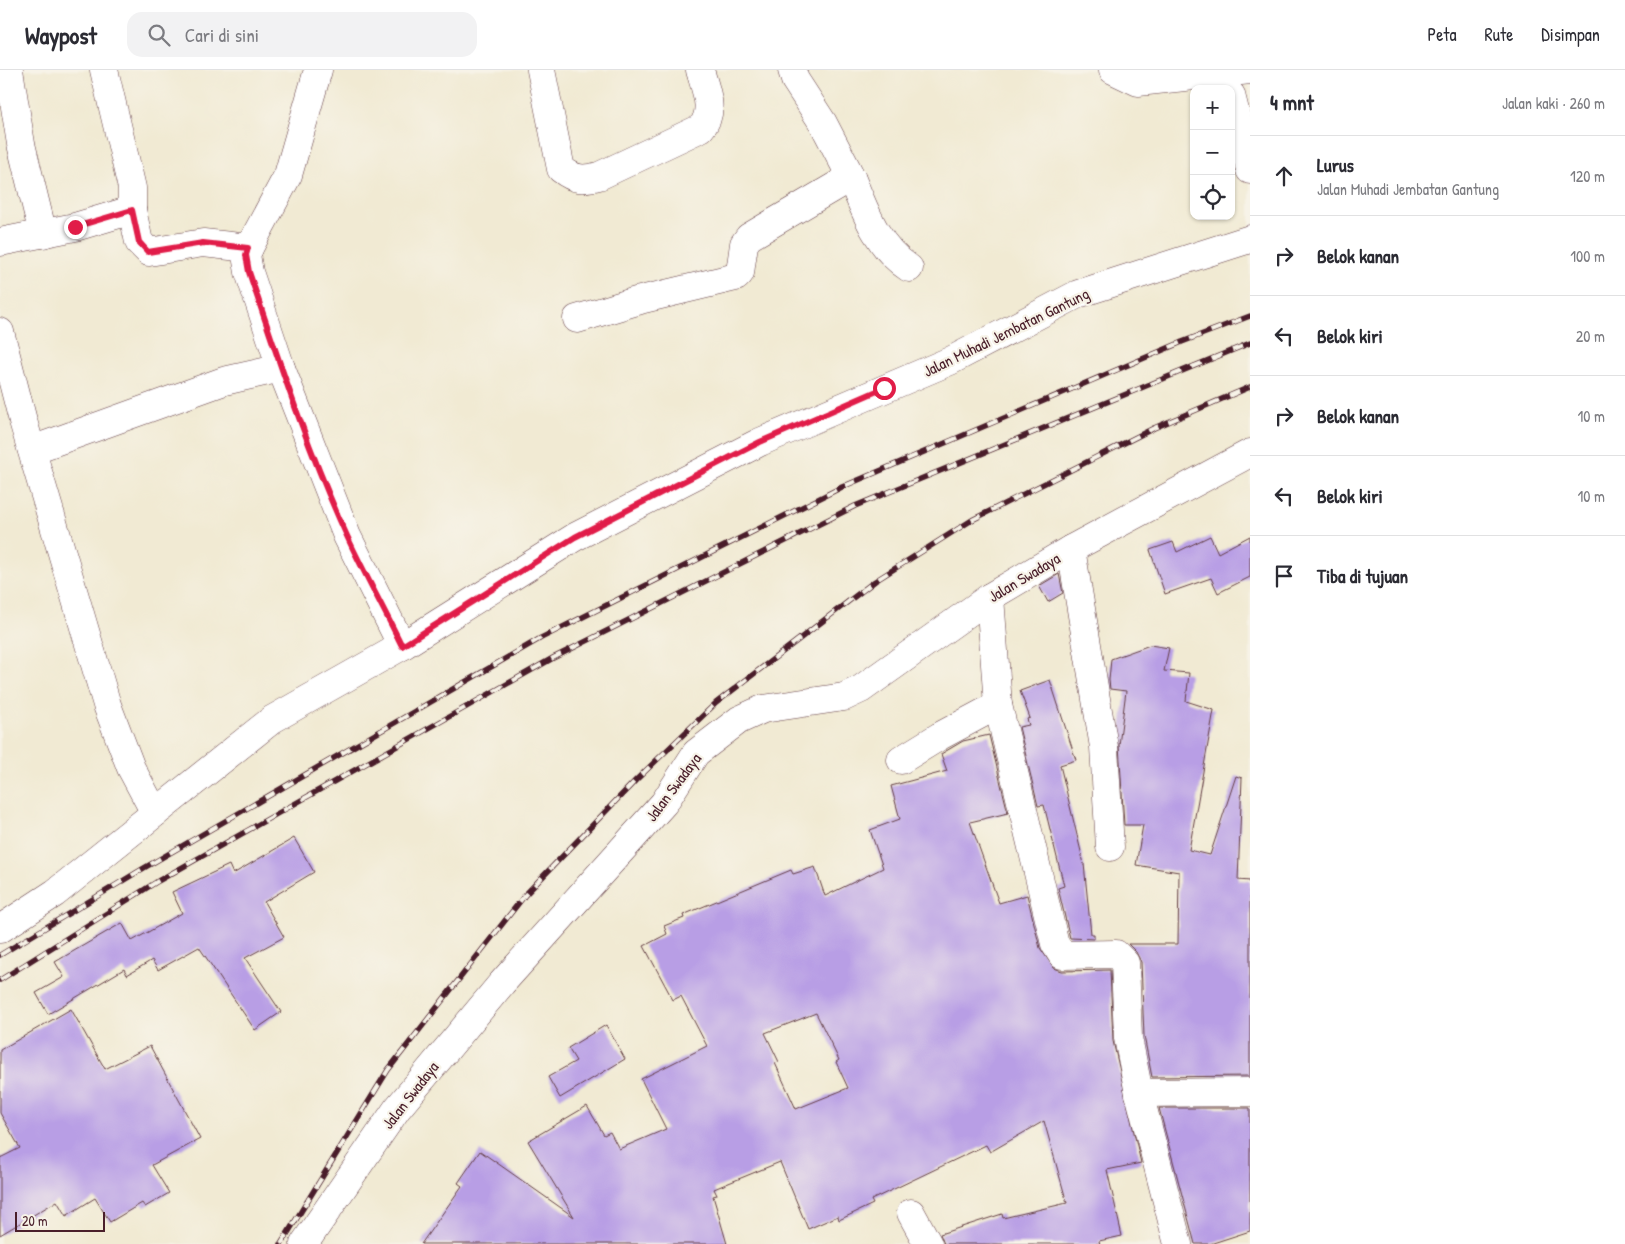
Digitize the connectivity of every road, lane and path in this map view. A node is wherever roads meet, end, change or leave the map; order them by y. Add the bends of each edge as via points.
1 (9, 70) edge
2 (104, 70) edge
3 (318, 70) edge
4 (541, 70) edge
5 (700, 70) edge
6 (792, 70) edge
7 (1113, 70) edge
8 (1234, 82) edge
9 (11, 147) edge
10 (1250, 170) edge
11 (851, 178) junction
12 (132, 210) junction
13 (43, 234) junction
14 (1250, 239) edge
15 (0, 242) edge
16 (248, 248) junction
17 (908, 268) dead end
18 (577, 319) dead end
19 (0, 332) edge
20 (281, 368) junction
21 (32, 450) junction
22 (1250, 453) edge
23 (1071, 549) junction
24 (990, 597) junction
25 (402, 646) junction
26 (998, 705) junction
27 (901, 760) dead end
28 (156, 813) junction
29 (1110, 847) dead end
30 (0, 929) edge
31 (1250, 1092) edge
32 (1139, 1093) junction
33 (911, 1213) dead end
34 (304, 1244) edge
35 (928, 1244) edge
36 (1178, 1244) edge

1 - 9 street
2 - 12 street via 132,188
3 - 16 street via 288,175
4 - 5 street via 561,169 572,178 582,180 599,176 701,128 710,108
6 - 11 street
7 - 8 street via 1138,82
8 - 10 street
9 - 13 street
11 - 17 street via 879,237 893,257
11 - 18 street via 749,237 744,244 740,274 736,277
12 - 13 street
12 - 16 street via 139,242 148,252 203,243
13 - 15 street
14 - 25 street, Jalan Muhadi Jembatan Gantung via 1078,294 950,361 760,442 575,537
16 - 20 street via 249,272
19 - 21 street
20 - 21 street via 224,381
20 - 25 street via 347,536
21 - 28 street via 107,705 130,768
22 - 23 street, Jalan Swadaya
23 - 24 street, Jalan Swadaya
23 - 29 street via 1104,747
24 - 26 street
24 - 34 street, Jalan Swadaya via 861,689 844,697 763,709 739,720 696,753 664,803 502,983 397,1109
25 - 28 street, Jalan Muhadi Jembatan Gantung via 273,719
26 - 27 street
26 - 32 street via 1055,944 1062,955 1116,954 1125,963 1128,1038
28 - 30 street, Jalan Muhadi Jembatan Gantung via 55,892
31 - 32 street
32 - 36 street
33 - 35 street

